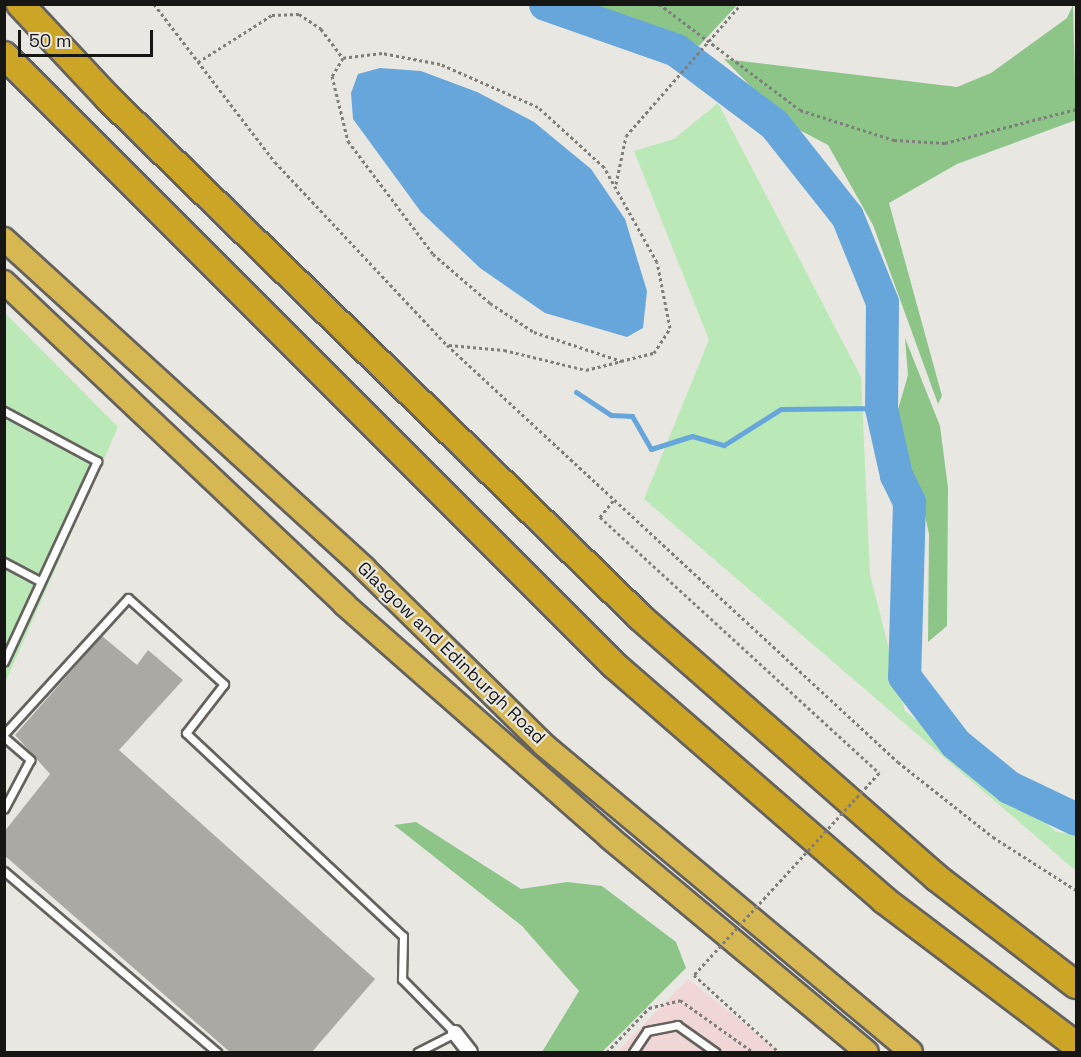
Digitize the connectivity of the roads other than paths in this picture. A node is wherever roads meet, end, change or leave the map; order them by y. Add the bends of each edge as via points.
1 (20, 4) edge
2 (4, 55) edge
3 (4, 239) edge
4 (4, 282) edge
5 (4, 411) edge
6 (4, 562) edge
7 (38, 580) junction
8 (4, 661) edge
9 (4, 735) edge
10 (4, 809) edge
11 (4, 872) edge
12 (1077, 984) edge
13 (455, 1033) junction
14 (1077, 1045) edge
15 (217, 1053) edge
16 (418, 1053) edge
17 (470, 1053) edge
18 (633, 1053) edge
19 (715, 1053) edge
20 (867, 1053) edge
21 (911, 1053) edge

1 - 12 highway via 108,98 640,616 937,878
2 - 14 highway via 614,665 885,900
3 - 21 highway, Glasgow and Edinburgh Road via 364,568 544,745
4 - 20 highway, Glasgow and Edinburgh Road via 344,604 619,846
5 - 7 lane via 98,461
6 - 7 lane
7 - 8 lane
9 - 10 lane via 30,760
9 - 13 lane via 128,598 224,684 186,733 403,936 402,979
11 - 15 lane
13 - 16 lane
13 - 17 street
18 - 19 lane via 647,1031 677,1025

